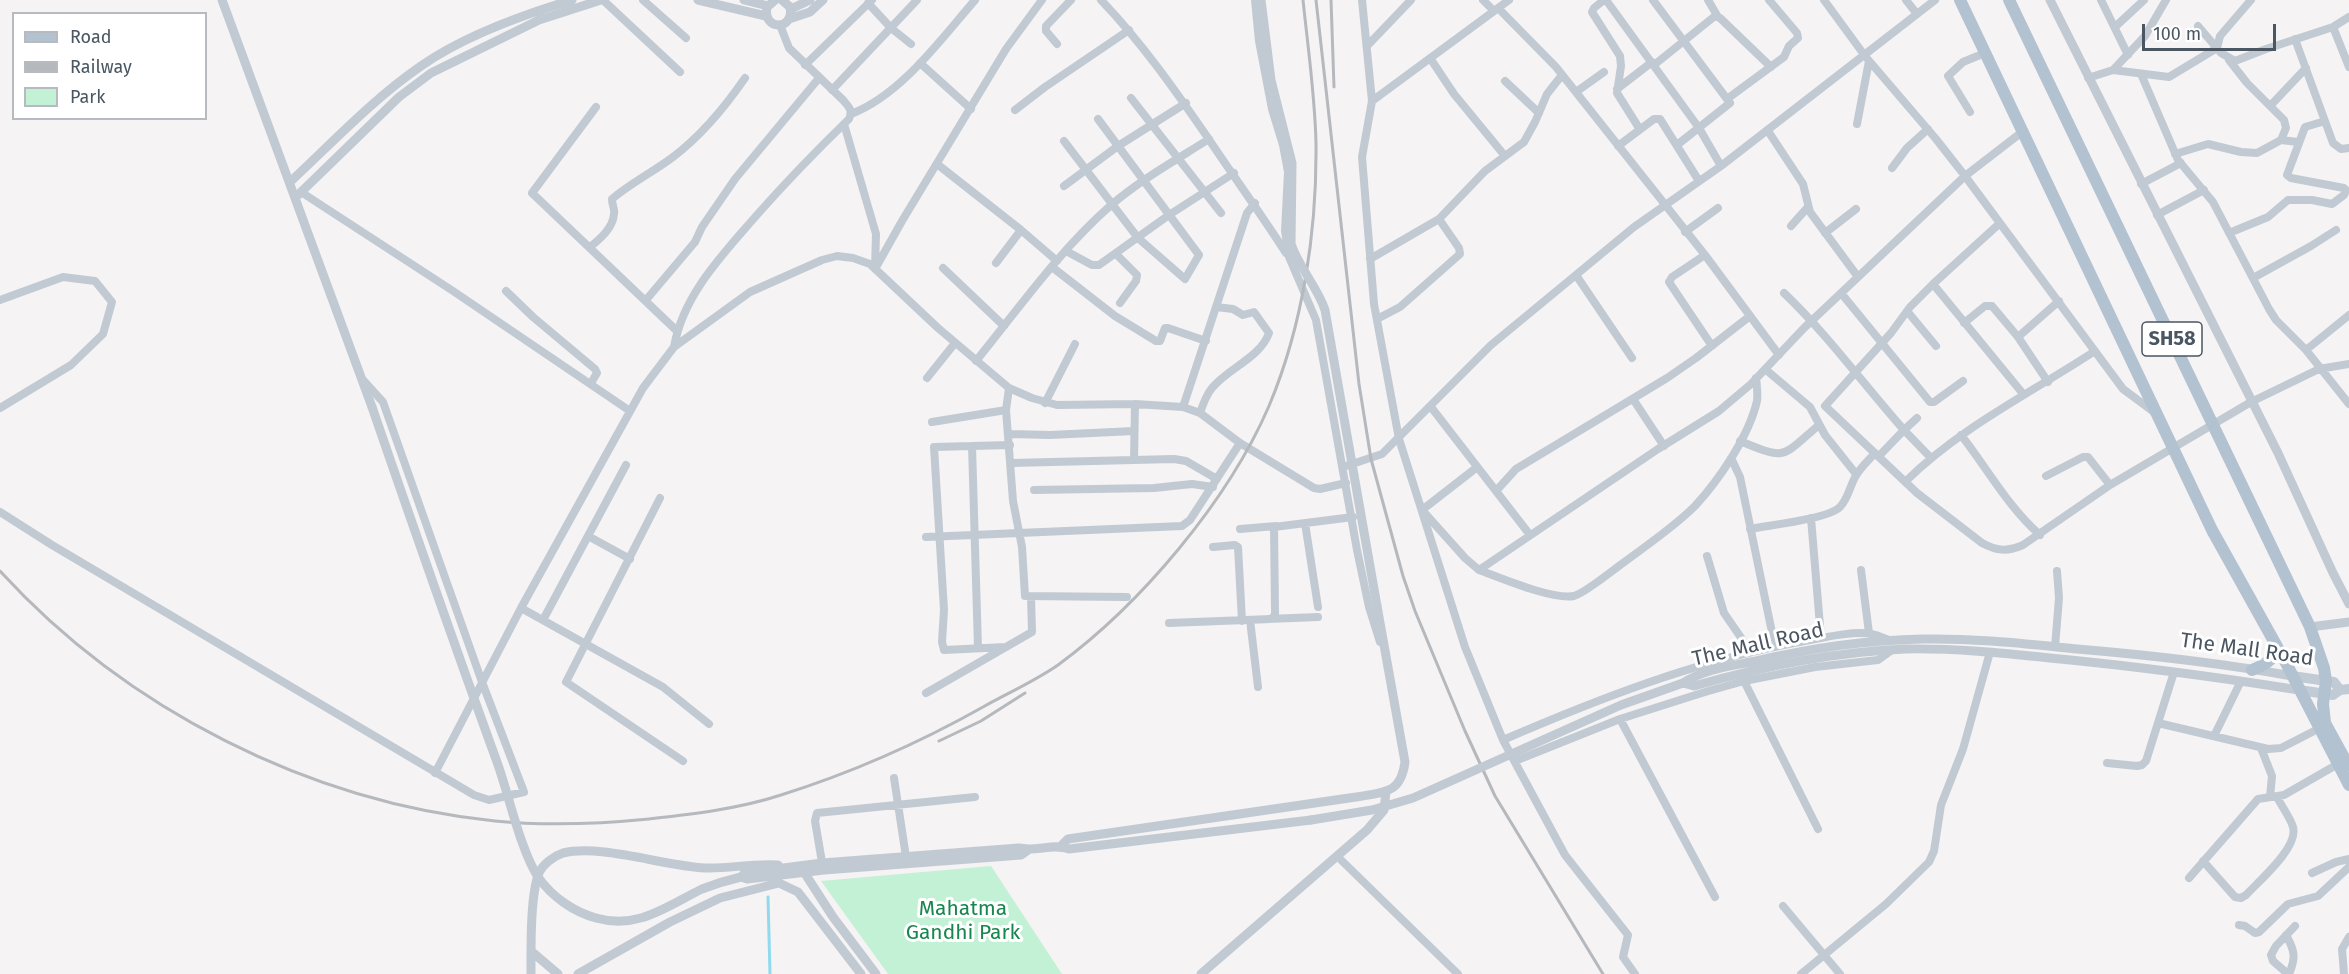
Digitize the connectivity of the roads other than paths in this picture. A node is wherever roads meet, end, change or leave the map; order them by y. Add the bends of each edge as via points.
1 (222, 0) edge
2 (543, 0) edge
3 (572, 0) edge
4 (602, 0) edge
5 (643, 0) edge
6 (698, 0) edge
7 (744, 0) edge
8 (783, 0) edge
9 (810, 0) edge
10 (824, 0) edge
11 (917, 0) edge
12 (975, 0) edge
13 (1042, 0) edge
14 (1071, 0) edge
15 (1101, 0) edge
16 (1255, 0) edge
17 (1261, 0) edge
18 (1362, 0) edge
19 (1411, 0) edge
20 (1483, 0) edge
21 (1509, 0) edge
22 (1605, 0) edge
23 (1653, 0) edge
24 (1708, 0) edge
25 (1769, 0) edge
26 (1836, 0) edge
27 (1906, 0) edge
28 (1935, 0) edge
29 (1960, 0) edge
30 (2009, 0) edge
31 (2050, 0) edge
32 (2101, 0) edge
33 (2144, 0) edge
34 (2166, 0) edge
35 (2251, 0) edge
36 (870, 2) edge
37 (772, 3) edge
38 (1826, 3) edge
39 (551, 7) junction
40 (791, 9) junction
41 (1496, 9) junction
42 (561, 13) junction
43 (1917, 14) junction
44 (766, 16) junction
45 (1718, 16) junction
46 (2349, 17) edge
47 (789, 19) junction
48 (780, 25) junction
49 (2198, 26) dead end
50 (2115, 27) junction
51 (2333, 27) junction
52 (891, 28) junction
53 (1129, 30) junction
54 (686, 38) dead end
55 (2295, 39) junction
56 (1684, 41) junction
57 (911, 44) dead end
58 (1057, 44) dead end
59 (1366, 46) junction
60 (2217, 48) junction
61 (1985, 53) junction
62 (2128, 55) junction
63 (1430, 58) junction
64 (1867, 58) junction
65 (2229, 60) junction
66 (920, 63) junction
67 (1653, 63) junction
68 (805, 64) junction
69 (419, 67) junction
70 (1771, 67) junction
71 (2349, 67) edge
72 (2306, 68) junction
73 (2114, 70) junction
74 (680, 72) dead end
75 (1604, 72) dead end
76 (2141, 74) junction
77 (1562, 75) junction
78 (424, 77) junction
79 (745, 78) dead end
80 (819, 78) junction
81 (2088, 78) junction
82 (1505, 81) dead end
83 (1617, 89) junction
84 (832, 90) junction
85 (1576, 92) junction
86 (1131, 98) dead end
87 (1727, 99) junction
88 (1372, 101) junction
89 (1186, 103) junction
90 (2271, 105) junction
91 (596, 107) dead end
92 (971, 109) junction
93 (1015, 110) dead end
94 (1970, 112) dead end
95 (1539, 113) junction
96 (851, 114) junction
97 (1098, 119) dead end
98 (2325, 121) junction
99 (844, 124) junction
100 (1857, 124) dead end
101 (1152, 125) junction
102 (1639, 128) junction
103 (1699, 128) junction
104 (1928, 129) junction
105 (1768, 131) junction
106 (2022, 132) junction
107 (1209, 139) junction
108 (2281, 140) junction
109 (1064, 141) dead end
110 (2298, 142) junction
111 (1677, 145) junction
112 (1119, 146) junction
113 (1618, 146) junction
114 (2349, 148) edge
115 (2175, 154) junction
116 (1505, 156) junction
117 (1179, 159) junction
118 (2181, 163) junction
119 (936, 164) junction
120 (1721, 166) junction
121 (1892, 168) dead end
122 (1087, 169) junction
123 (1234, 173) junction
124 (1965, 176) junction
125 (1145, 181) junction
126 (1699, 181) junction
127 (290, 182) junction
128 (2141, 184) junction
129 (1064, 186) dead end
130 (2204, 190) junction
131 (1203, 193) junction
132 (298, 195) junction
133 (1255, 203) junction
134 (1113, 204) junction
135 (1664, 205) junction
136 (1808, 207) junction
137 (1718, 208) dead end
138 (1856, 209) dead end
139 (1221, 213) dead end
140 (1169, 215) junction
141 (2157, 215) junction
142 (1439, 219) junction
143 (2000, 223) junction
144 (1791, 226) dead end
145 (1022, 230) junction
146 (2336, 230) dead end
147 (1685, 232) junction
148 (1825, 233) junction
149 (2229, 233) junction
150 (1138, 238) junction
151 (590, 248) junction
152 (1066, 251) junction
153 (1116, 254) junction
154 (1705, 255) junction
155 (1289, 257) junction
156 (1370, 259) junction
157 (996, 263) dead end
158 (1055, 264) junction
159 (943, 268) dead end
160 (875, 269) junction
161 (1576, 275) junction
162 (1858, 277) junction
163 (2253, 278) junction
164 (1933, 284) junction
165 (506, 291) dead end
166 (1784, 293) dead end
167 (1841, 293) junction
168 (0, 300) edge
169 (646, 300) junction
170 (2059, 301) junction
171 (1120, 303) dead end
172 (1216, 307) junction
173 (1907, 311) junction
174 (2349, 315) edge
175 (1750, 316) junction
176 (1377, 319) junction
177 (1812, 320) junction
178 (1964, 323) junction
179 (1004, 326) junction
180 (677, 331) junction
181 (2018, 337) junction
182 (1206, 341) junction
183 (1881, 342) junction
184 (955, 343) junction
185 (1075, 344) dead end
186 (1712, 346) junction
187 (1936, 346) dead end
188 (674, 347) junction
189 (2306, 350) junction
190 (2095, 351) junction
191 (1779, 355) junction
192 (1632, 358) dead end
193 (975, 361) junction
194 (2349, 364) edge
195 (1765, 369) junction
196 (2319, 369) junction
197 (1855, 374) junction
198 (927, 378) dead end
199 (1756, 378) junction
200 (363, 380) junction
201 (1963, 381) dead end
202 (2048, 382) junction
203 (591, 383) junction
204 (1009, 388) junction
205 (2024, 395) junction
206 (1633, 399) junction
207 (2251, 402) junction
208 (1045, 403) junction
209 (1136, 404) junction
210 (2349, 404) edge
211 (1431, 406) junction
212 (1183, 407) junction
213 (0, 408) edge
214 (1006, 410) junction
215 (630, 411) junction
216 (1200, 413) junction
217 (2158, 415) junction
218 (1917, 418) dead end
219 (932, 422) dead end
220 (2214, 424) junction
221 (1819, 425) junction
222 (1904, 430) junction
223 (1134, 431) junction
224 (1010, 434) junction
225 (1961, 435) junction
226 (1399, 439) junction
227 (1740, 441) junction
228 (1240, 443) junction
229 (1010, 445) junction
230 (972, 446) junction
231 (1664, 446) junction
232 (2173, 446) junction
233 (1877, 455) junction
234 (1731, 458) junction
235 (1931, 458) junction
236 (1134, 460) junction
237 (1011, 463) junction
238 (626, 465) dead end
239 (1343, 467) junction
240 (1476, 468) junction
241 (1857, 474) junction
242 (2046, 476) dead end
243 (1906, 482) junction
244 (1215, 483) junction
245 (1346, 483) junction
246 (2110, 485) junction
247 (1034, 490) dead end
248 (1496, 491) junction
249 (660, 498) dead end
250 (1422, 510) junction
251 (0, 512) edge
252 (1353, 517) junction
253 (1811, 518) junction
254 (1305, 523) junction
255 (1276, 526) junction
256 (1750, 528) junction
257 (1240, 529) dead end
258 (1020, 534) junction
259 (1530, 535) junction
260 (2040, 535) junction
261 (588, 536) junction
262 (976, 536) junction
263 (926, 537) dead end
264 (939, 537) junction
265 (1213, 547) dead end
266 (1707, 556) dead end
267 (630, 559) junction
268 (1479, 570) junction
269 (1861, 570) dead end
270 (2057, 571) dead end
271 (1031, 597) junction
272 (1127, 597) dead end
273 (2349, 604) edge
274 (1318, 607) dead end
275 (521, 608) junction
276 (1318, 617) dead end
277 (543, 620) junction
278 (1267, 620) junction
279 (1246, 621) junction
280 (2349, 622) edge
281 (1169, 623) dead end
282 (2310, 627) junction
283 (1821, 638) junction
284 (1872, 642) junction
285 (587, 643) junction
286 (1891, 645) junction
287 (1006, 647) junction
288 (1775, 647) junction
289 (2055, 647) junction
290 (978, 648) junction
291 (2278, 649) junction
292 (1751, 652) junction
293 (1990, 652) junction
294 (1385, 656) junction
295 (2252, 670) junction
296 (2174, 672) junction
297 (2292, 676) junction
298 (1744, 681) junction
299 (2241, 681) junction
300 (482, 682) junction
301 (1257, 687) dead end
302 (2325, 688) junction
303 (2344, 689) edge
304 (2299, 690) junction
305 (926, 693) dead end
306 (1620, 719) junction
307 (2158, 723) junction
308 (708, 724) dead end
309 (2318, 729) junction
310 (2214, 736) junction
311 (1503, 740) junction
312 (2261, 748) junction
313 (683, 761) dead end
314 (1515, 762) junction
315 (2107, 763) dead end
316 (2346, 766) edge
317 (435, 772) junction
318 (894, 778) dead end
319 (2349, 785) edge
320 (1386, 791) junction
321 (975, 797) dead end
322 (2273, 797) junction
323 (898, 804) junction
324 (1818, 829) dead end
325 (1061, 846) junction
326 (1028, 850) junction
327 (906, 857) junction
328 (1338, 857) junction
329 (2349, 859) edge
330 (2203, 861) junction
331 (823, 867) junction
332 (2349, 867) edge
333 (802, 870) junction
334 (2312, 873) dead end
335 (773, 877) junction
336 (2189, 878) dead end
337 (1715, 897) dead end
338 (1783, 906) dead end
339 (2239, 925) dead end
340 (2295, 926) dead end
341 (2286, 935) junction
342 (2349, 937) edge
343 (531, 951) junction
344 (1823, 956) junction
345 (531, 974) edge
346 (558, 974) edge
347 (578, 974) edge
348 (861, 974) edge
349 (876, 974) edge
350 (1201, 974) edge
351 (1458, 974) edge
352 (1635, 974) edge
353 (1801, 974) edge
354 (1840, 974) edge
355 (2289, 974) edge
356 (2344, 974) edge

1 - 127 street
2 - 39 street
3 - 39 street
4 - 42 street
4 - 74 street
5 - 54 street
6 - 44 street
7 - 37 street
8 - 40 street
9 - 40 street
10 - 47 street via 810,12
11 - 52 street
12 - 66 street
13 - 92 street via 1006,49
14 - 58 street via 1046,26
15 - 53 street
16 - 155 street via 1259,41 1287,172 1285,231
17 - 294 street, bridge via 1271,80 1292,163 1291,244 1325,310
18 - 59 street
19 - 59 street
20 - 41 street
21 - 41 street
22 - 67 street
22 - 83 street via 1592,12 1620,56
23 - 56 street
24 - 45 street
25 - 70 street via 1799,36
26 - 38 street
27 - 43 street
28 - 43 street
29 - 61 main road, SH58
30 - 220 main road, SH58
31 - 81 street
32 - 50 street
33 - 50 street
34 - 62 street via 2145,36
35 - 60 street via 2220,36
36 - 52 street
36 - 68 street
37 - 44 street
38 - 64 street
39 - 42 street
39 - 69 street via 472,39
40 - 47 street
41 - 63 street
41 - 77 street
42 - 78 street
43 - 64 street
44 - 48 street
45 - 56 street
45 - 70 street
46 - 51 street
47 - 48 street
48 - 68 street via 789,48
49 - 60 street
50 - 62 street
51 - 55 street
51 - 71 street
52 - 57 street
52 - 84 street
53 - 89 street
53 - 93 street
55 - 65 street via 2241,61
55 - 72 street
56 - 67 street
56 - 87 street
59 - 88 street
60 - 65 street
60 - 76 street via 2169,77
61 - 94 street via 1963,62 1948,76
61 - 106 main road, SH58
62 - 73 street
63 - 88 street
63 - 116 street via 1447,86
64 - 100 street
64 - 104 street
64 - 105 street
65 - 90 street
66 - 92 street
66 - 96 street via 876,102
67 - 83 street
67 - 103 street
68 - 80 street
69 - 78 street
69 - 127 street
70 - 87 street
72 - 90 street
72 - 98 street
73 - 76 street
73 - 81 street
75 - 85 street
76 - 115 street
77 - 85 street
77 - 95 street
78 - 132 street
79 - 151 street via 706,128 675,156 612,200 615,213 611,223
80 - 84 street
80 - 169 street via 735,178 695,242
81 - 128 street
82 - 95 street
83 - 102 street
84 - 96 street
85 - 113 street
86 - 101 street
87 - 103 street via 1730,103
88 - 156 street via 1362,157
89 - 101 street
89 - 107 street
90 - 108 street via 2286,124
91 - 151 street via 532,192
92 - 119 street
95 - 116 street via 1524,142
96 - 99 street
97 - 112 street
98 - 110 street via 2308,125
98 - 114 street via 2333,143 2341,149
99 - 160 street via 876,234
99 - 180 street via 796,171 710,269
101 - 112 street
101 - 117 street
102 - 111 street via 1660,119
102 - 113 street
103 - 111 street
103 - 120 street
104 - 121 street
104 - 124 street
105 - 120 street
105 - 136 street via 1803,183
106 - 124 street
106 - 217 main road, SH58
107 - 117 street
107 - 123 street
108 - 110 street
108 - 115 street via 2257,153 2208,144
109 - 122 street
110 - 149 street via 2287,171 2289,177 2344,188 2344,195 2332,204 2288,200 2268,217
111 - 126 street
112 - 122 street
112 - 125 street
113 - 135 street
115 - 118 street
116 - 142 street
117 - 125 street
117 - 131 street
118 - 128 street
118 - 130 street
119 - 145 street
119 - 160 street
120 - 126 street
122 - 129 street
122 - 134 street
123 - 131 street
123 - 133 street
124 - 143 street
124 - 162 street
125 - 134 street
125 - 140 street
126 - 135 street
127 - 132 street
128 - 141 street
130 - 141 street
130 - 149 street
131 - 139 street
131 - 140 street
132 - 200 street
132 - 203 street
133 - 155 street
133 - 172 street via 1247,213
134 - 150 street
134 - 152 street
135 - 147 street
135 - 161 street
136 - 144 street
136 - 148 street
137 - 147 street
138 - 148 street
140 - 150 street
140 - 150 street via 1199,255 1185,279
141 - 207 street
142 - 156 street
142 - 176 street via 1460,254 1400,307
143 - 164 street
143 - 170 street
145 - 157 street
145 - 158 street
146 - 163 street
147 - 154 street
148 - 162 street
149 - 163 street
150 - 153 street
151 - 169 street
152 - 153 street via 1096,266
152 - 158 street
153 - 171 street via 1137,275
154 - 175 street
154 - 186 street via 1669,282
155 - 239 street via 1316,320
156 - 176 street
158 - 179 street
158 - 182 street via 1115,316 1156,341 1168,328
159 - 179 street
160 - 184 street
160 - 188 street via 853,258 837,256 822,260 750,292
161 - 192 street
161 - 211 street via 1491,345
162 - 167 street
163 - 189 street via 2276,320
164 - 173 street
164 - 178 street
165 - 203 street via 595,369 597,373
166 - 177 street
167 - 177 street
167 - 183 street
168 - 213 street via 63,277 95,281 111,302 103,334 71,365
169 - 180 street
170 - 181 street
170 - 190 street
172 - 182 street
172 - 216 street via 1243,315 1254,312 1269,333 1256,351 1212,387
173 - 183 street
173 - 187 street
174 - 189 street
175 - 186 street
175 - 191 street
176 - 226 street
177 - 191 street
177 - 197 street
178 - 181 street via 1990,304
178 - 205 street
179 - 193 street
180 - 188 street
181 - 202 street
182 - 212 street
183 - 197 street
183 - 201 street via 1930,402
184 - 193 street
184 - 198 street
185 - 208 street
186 - 206 street
188 - 215 street
189 - 196 street
190 - 202 street
190 - 217 street via 2123,389
191 - 195 street
193 - 204 street
194 - 196 street
195 - 199 street
195 - 221 street via 1810,407
196 - 207 street
196 - 210 street
197 - 222 street
197 - 233 street via 1825,406
199 - 227 street via 1757,400
199 - 231 street via 1719,411
200 - 300 street via 383,402
200 - 335 street, bridge via 466,682 539,878 554,895 581,913 626,922 654,915 701,890 746,873
202 - 205 street
203 - 215 street
204 - 208 street
204 - 214 street
205 - 225 street
206 - 231 street
206 - 248 street via 1516,469
207 - 220 street
207 - 273 street
208 - 209 street
209 - 212 street
209 - 223 street
211 - 226 street
211 - 240 street
212 - 216 street
214 - 219 street
214 - 224 street
215 - 275 street
216 - 228 street
217 - 232 main road, SH58
218 - 222 street
220 - 232 street
220 - 282 main road, SH58
221 - 227 street via 1780,454
221 - 241 street
222 - 233 street
222 - 235 street
223 - 224 street
223 - 236 street
224 - 229 street
225 - 235 street
225 - 260 street via 2022,519
226 - 239 street via 1382,454
226 - 250 street
227 - 234 street
228 - 244 street
228 - 245 street via 1314,488
229 - 230 street
229 - 237 street
230 - 262 street
230 - 264 street via 934,447
231 - 259 street
232 - 246 street
232 - 291 main road, SH58 via 2212,530
233 - 241 street
233 - 243 street
234 - 256 street via 1740,477
234 - 268 street via 1694,507 1576,596 1546,593
235 - 243 street
236 - 237 street
236 - 244 street via 1186,461
237 - 258 street
238 - 261 street
239 - 245 street
240 - 248 street
240 - 250 street
241 - 253 street via 1837,509
242 - 246 street via 2088,457
243 - 260 street via 1954,523 1993,549 2012,550
244 - 247 street
244 - 258 street via 1182,526
245 - 252 street
246 - 260 street
248 - 259 street
249 - 267 street
250 - 268 street
250 - 311 street via 1466,647
251 - 317 street
252 - 254 street
252 - 294 street via 1369,607
253 - 256 street
253 - 283 street
254 - 255 street
254 - 274 street
255 - 257 street
255 - 278 street via 1275,615
256 - 288 street
258 - 262 street
258 - 271 street via 1025,596
259 - 268 street
261 - 267 street
261 - 277 street
262 - 264 street
262 - 290 street
263 - 264 street
264 - 290 street via 944,650
265 - 279 street via 1238,547
266 - 292 street via 1724,612
267 - 285 street
269 - 284 street
270 - 289 street
271 - 272 street
271 - 287 street via 1032,632
275 - 277 street
275 - 300 street
276 - 278 street
277 - 285 street
278 - 279 street
279 - 281 street
279 - 301 street
280 - 282 street
282 - 302 main road, SH58 via 2324,668
283 - 284 street
283 - 288 street
284 - 286 street, The Mall Road
284 - 286 street
284 - 325 street, The Mall Road, bridge via 1694,686 1683,684 1621,705 1413,798 1372,810 1069,849
285 - 308 street via 663,687
285 - 313 street via 566,682
286 - 289 street, The Mall Road via 1954,640
286 - 293 street, The Mall Road
286 - 298 street via 1878,660
287 - 290 street
287 - 305 street
288 - 292 street
289 - 295 street, The Mall Road
291 - 295 main road via 2273,659
291 - 297 main road, SH58
292 - 311 street via 1614,693
293 - 296 street, The Mall Road
293 - 344 street via 1963,749 1941,805 1929,862
294 - 320 street via 1406,762 1403,777
295 - 297 street, The Mall Road
296 - 299 street, The Mall Road
296 - 307 street
297 - 302 main road, The Mall Road
297 - 304 main road, SH58
298 - 306 street
298 - 324 street
299 - 304 street, The Mall Road
299 - 310 street
300 - 317 street
300 - 317 street via 524,792 489,800
302 - 303 main road, The Mall Road via 2334,682
302 - 304 main road
302 - 316 main road via 2325,723
304 - 309 main road, SH58
306 - 314 street
306 - 337 street
307 - 310 street
307 - 315 street via 2149,757 2142,765
309 - 312 street via 2281,748
309 - 316 main road, SH58
310 - 312 street
311 - 314 street
312 - 322 street via 2272,776
314 - 352 street via 1566,855 1628,935 1623,957
316 - 319 main road, SH58
316 - 322 street
318 - 323 street
320 - 325 street via 1068,839
320 - 328 street via 1380,816
321 - 323 street
322 - 330 street via 2254,802
322 - 330 street via 2293,826 2292,839 2288,849 2246,896 2235,897
323 - 327 street
323 - 331 street via 817,813 814,820
325 - 326 street
326 - 327 street
326 - 331 street via 1021,855
327 - 331 street
328 - 350 street
328 - 351 street
329 - 334 street
330 - 336 street
331 - 333 street
332 - 339 street via 2318,896 2288,904 2259,932
333 - 335 street
333 - 343 street via 754,863 704,868 592,852 562,853 539,872
333 - 349 street
335 - 347 street via 670,922
335 - 348 street via 798,892
338 - 344 street
340 - 341 street
341 - 355 street via 2295,953
341 - 355 street via 2272,958
342 - 356 street via 2342,949
343 - 345 street
343 - 346 street
344 - 353 street
344 - 354 street

